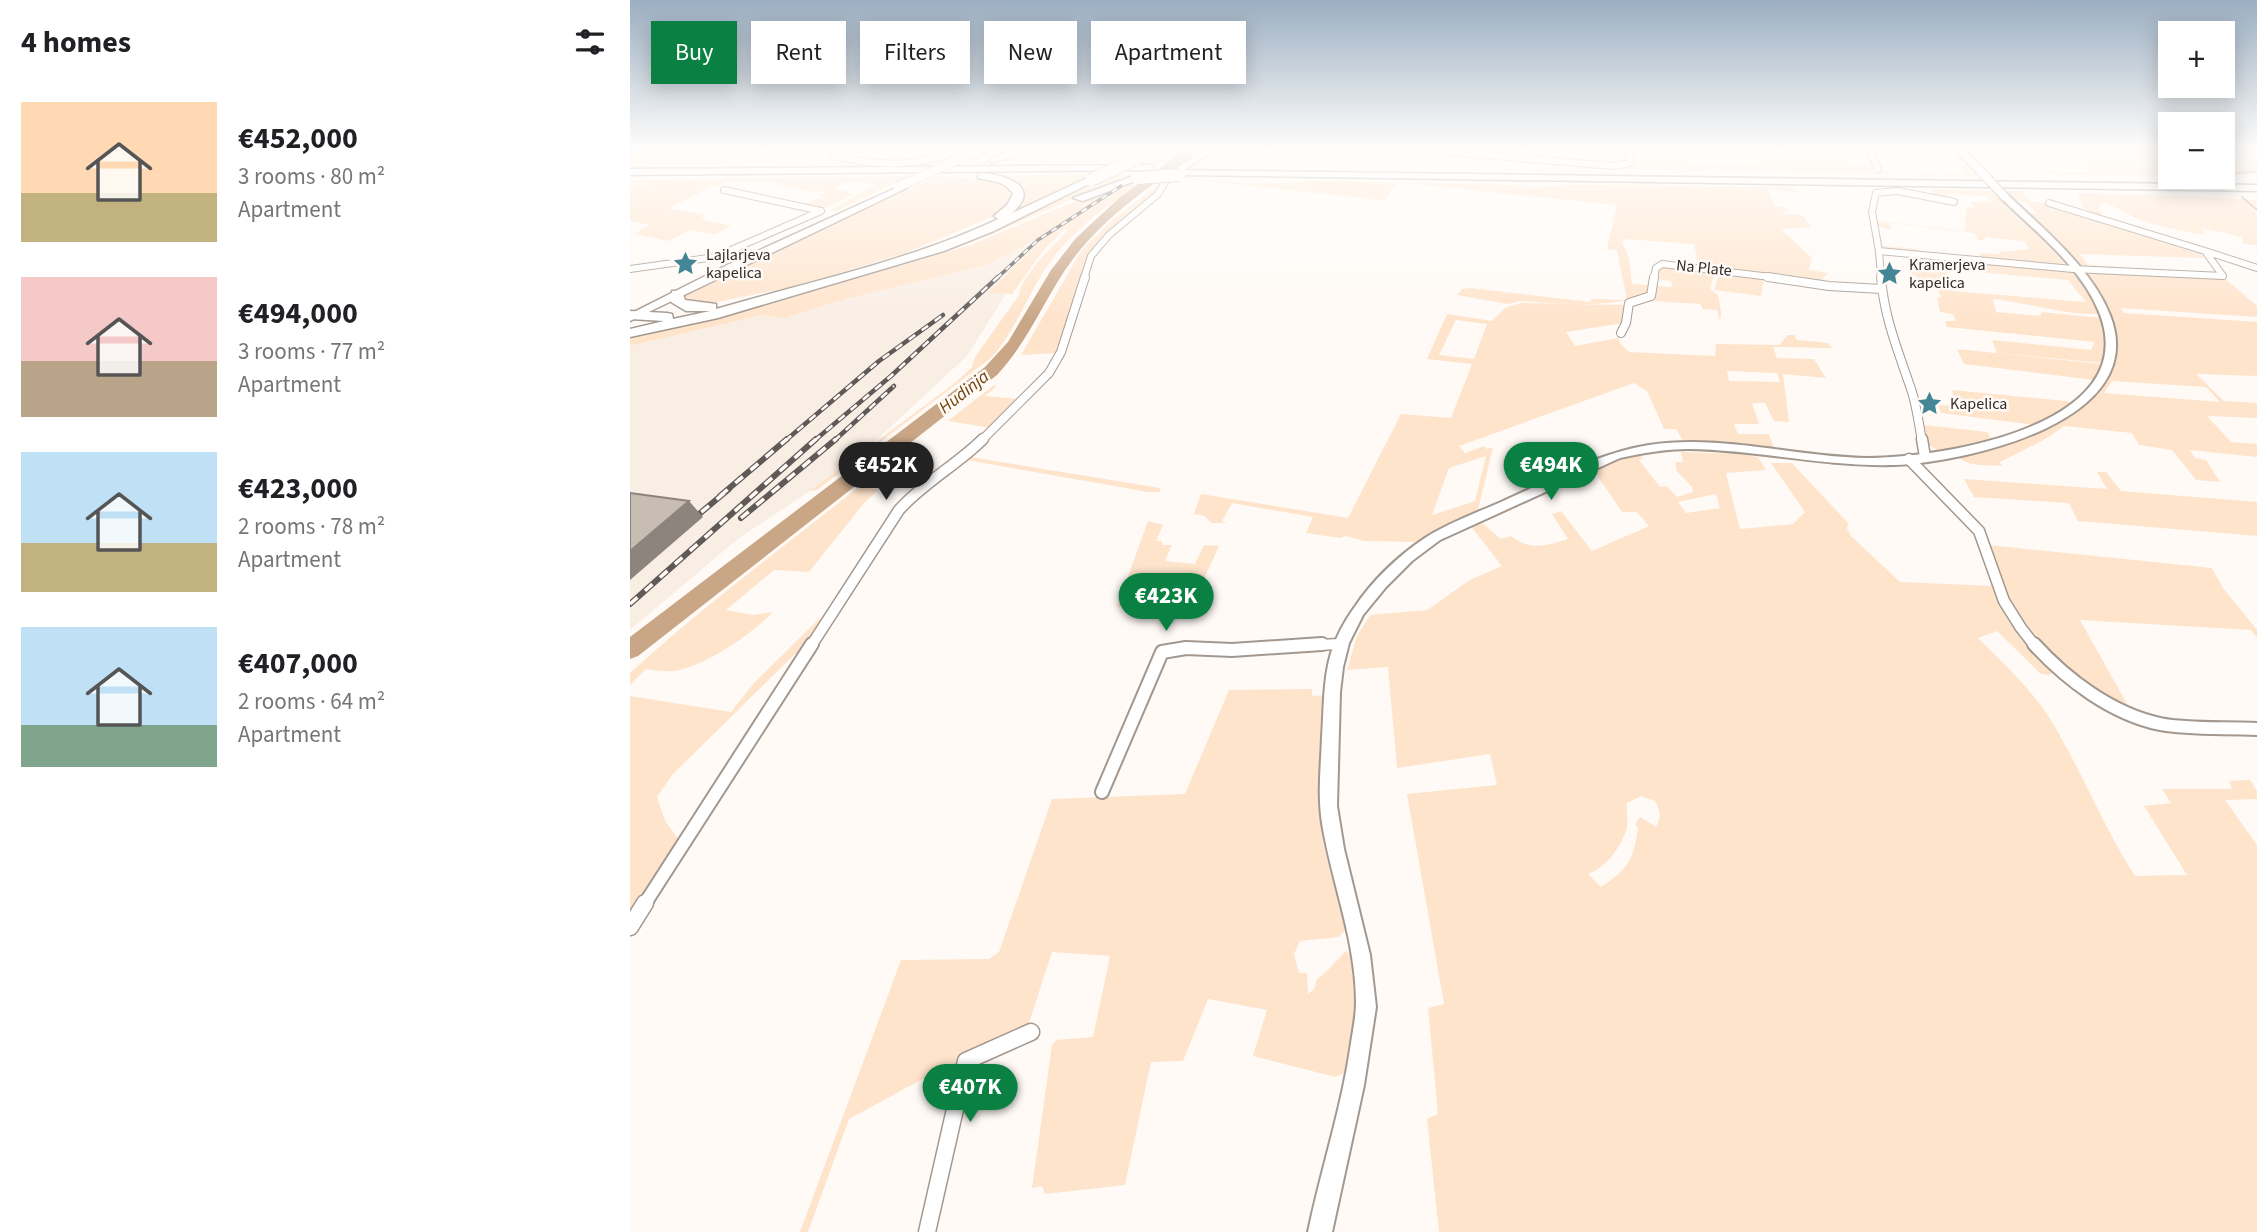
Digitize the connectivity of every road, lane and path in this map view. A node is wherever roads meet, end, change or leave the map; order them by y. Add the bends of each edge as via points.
1 (800, 206) edge
2 (856, 206) edge
3 (860, 206) edge
4 (1014, 206) edge
5 (1035, 206) edge
6 (1059, 206) edge
7 (1143, 206) edge
8 (1873, 206) edge
9 (2014, 206) edge
10 (2060, 206) edge
11 (1879, 251) junction
12 (2205, 251) junction
13 (895, 262) junction
14 (879, 267) junction
15 (2257, 268) edge
16 (630, 269) edge
17 (2073, 269) junction
18 (1881, 289) junction
19 (799, 290) junction
20 (677, 294) junction
21 (732, 309) junction
22 (631, 317) edge
23 (668, 324) junction
24 (630, 333) edge
25 (1621, 333) dead end
26 (1925, 457) junction
27 (1909, 459) junction
28 (1341, 644) junction
29 (2257, 729) edge
30 (1102, 792) dead end
31 (630, 927) edge
32 (1031, 1032) dead end
33 (927, 1232) edge
34 (1320, 1232) edge

1 - 16 street via 821,211 715,257
2 - 22 main road via 722,265
3 - 20 main road
4 - 13 highway
5 - 13 highway, bridge
6 - 14 highway via 982,239
7 - 31 street via 1091,256 1061,352 1049,373 968,454 916,491 899,510
8 - 11 street
9 - 17 street, bridge
10 - 12 street
11 - 17 street
11 - 18 street
12 - 15 street
12 - 17 street via 2223,276
13 - 14 highway
14 - 19 highway
17 - 26 street via 2099,302 2109,324 2110,360 2095,388 2067,414 2027,433
18 - 25 street, Na Plate via 1662,264 1656,268 1651,296 1629,303
18 - 26 street via 1913,395
19 - 20 highway via 700,308 681,305
19 - 21 highway
20 - 22 main road
21 - 22 highway
21 - 23 highway
22 - 23 highway
23 - 24 highway
26 - 27 street
27 - 28 street via 1854,460 1686,447 1617,455 1428,542 1383,582
27 - 29 street via 1979,531 2016,622 2083,687 2125,712 2151,721
28 - 30 street via 1162,652
28 - 34 street via 1332,695 1328,799 1354,918 1366,1001 1358,1073
32 - 33 street via 966,1061

